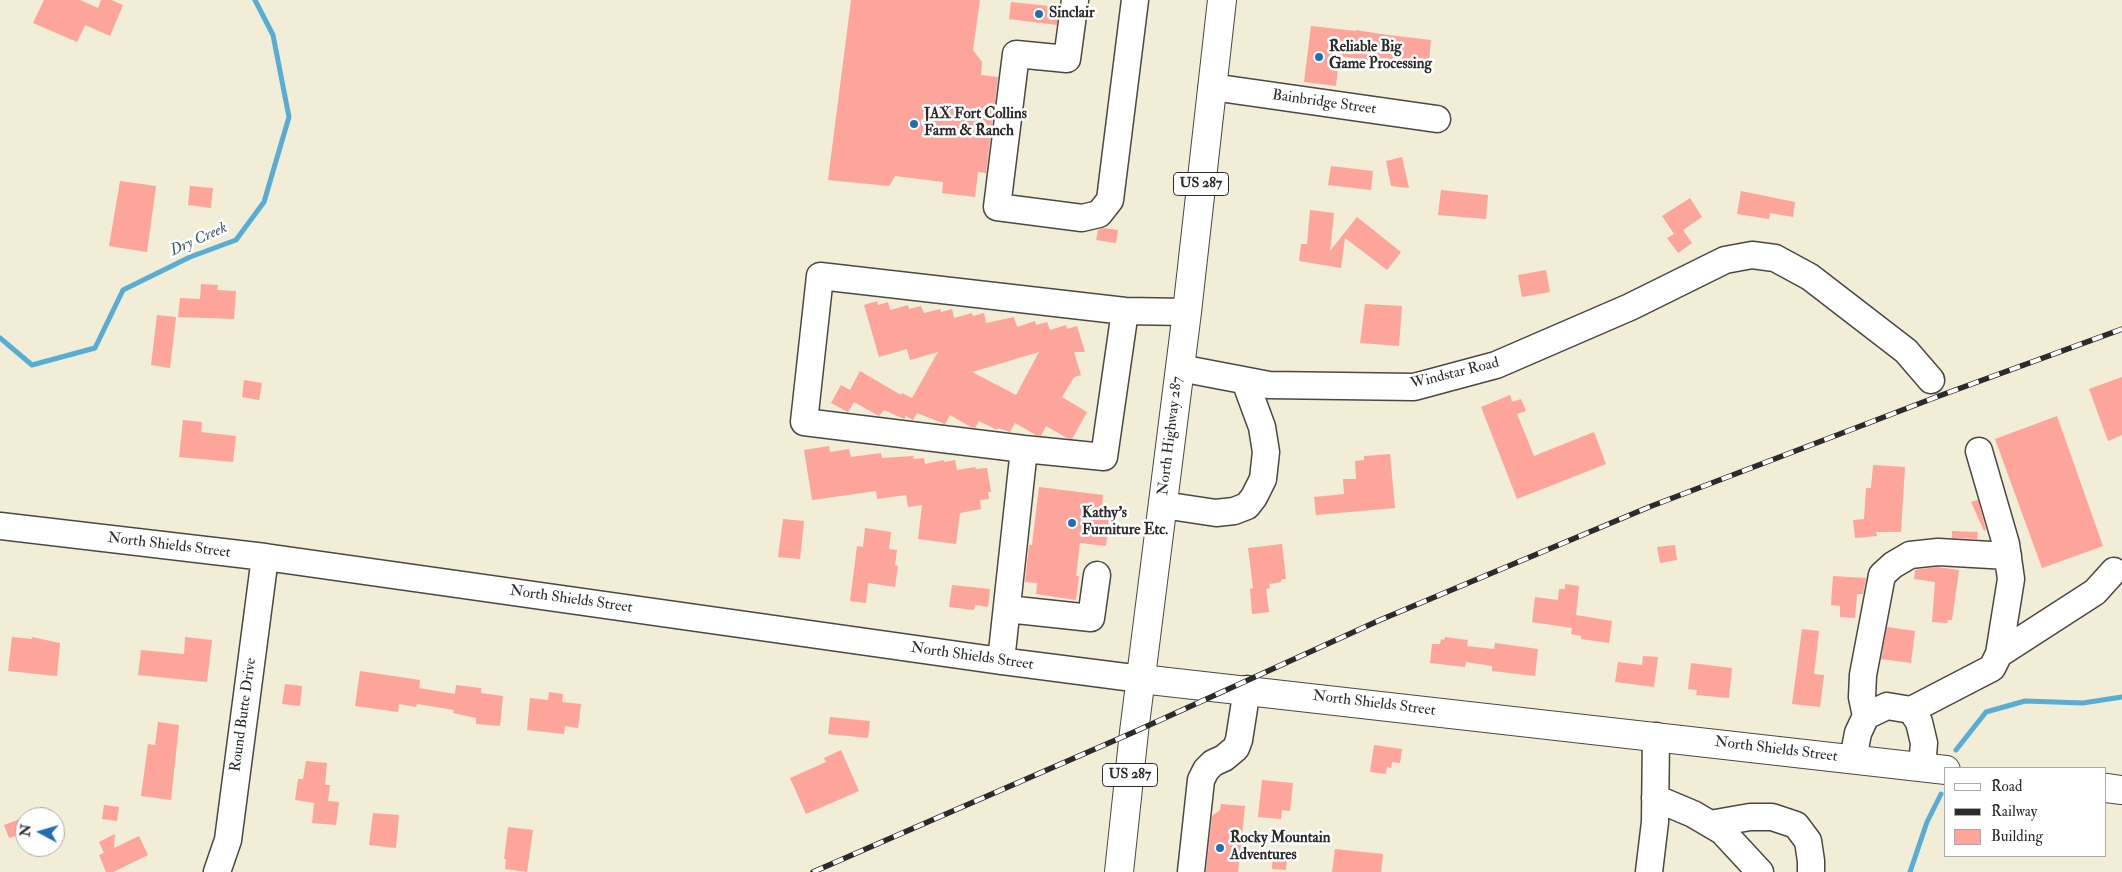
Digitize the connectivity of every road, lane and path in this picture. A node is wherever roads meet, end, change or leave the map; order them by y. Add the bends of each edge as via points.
1 (1075, 0) edge
2 (1135, 0) edge
3 (1222, 0) edge
4 (1212, 87) junction
5 (1437, 119) dead end
6 (1125, 311) junction
7 (1187, 312) junction
8 (1180, 368) junction
9 (1931, 380) dead end
10 (1245, 381) junction
11 (1024, 449) junction
12 (1979, 451) dead end
13 (1163, 505) junction
14 (0, 526) edge
15 (2008, 556) junction
16 (265, 557) junction
17 (2114, 571) dead end
18 (1097, 575) dead end
19 (1007, 609) junction
20 (1999, 654) junction
21 (1001, 661) junction
22 (1142, 678) junction
23 (1247, 689) junction
24 (1911, 710) junction
25 (1866, 716) junction
26 (1656, 736) junction
27 (1853, 759) junction
28 (1934, 768) edge
29 (2107, 788) edge
30 (2122, 790) edge
31 (1655, 798) junction
32 (1710, 824) junction
33 (217, 872) edge
34 (1119, 872) edge
35 (1191, 872) edge
36 (1649, 872) edge
37 (1760, 872) edge
38 (1811, 872) edge

1 - 2 street via 1067,59 1016,54 997,207 1082,218 1099,214 1110,200
3 - 4 main road, North Highway 287 / US 287
4 - 5 street, Bainbridge Street
4 - 7 main road, North Highway 287 / US 287
6 - 7 street
6 - 11 street via 1104,457
6 - 11 street via 820,276 804,422
7 - 8 main road, North Highway 287 / US 287
8 - 10 street, Windstar Road
8 - 13 main road, North Highway 287 / US 287
9 - 10 street, Windstar Road via 1906,351 1810,277 1775,258 1752,255 1725,260 1630,307 1496,364 1414,387 1269,385
10 - 13 street via 1262,426 1266,452 1263,479 1254,497 1247,506 1216,513
11 - 19 street
12 - 15 street
13 - 22 main road, North Highway 287 / US 287
14 - 16 street, North Shields Street
15 - 20 street via 2011,579
15 - 25 street via 1938,552 1910,555 1893,564 1882,575 1863,675 1862,697
16 - 21 street, North Shields Street
16 - 33 street, Round Butte Drive via 228,840
17 - 20 street via 2095,592
18 - 19 street via 1091,618
19 - 21 street
20 - 24 street via 1992,668
21 - 22 street, North Shields Street
22 - 23 main road, North Shields Street
22 - 34 main road, North Highway 287 / US 287
23 - 26 main road, North Shields Street
23 - 35 street via 1236,748 1213,763 1201,780
24 - 25 street via 1887,706
24 - 28 street via 1919,722
25 - 27 street via 1858,733
26 - 27 main road, North Shields Street
26 - 31 street
27 - 28 main road, North Shields Street
29 - 30 main road
31 - 32 street
31 - 36 street
32 - 37 street via 1722,831
32 - 38 street via 1772,817 1796,824 1808,841

